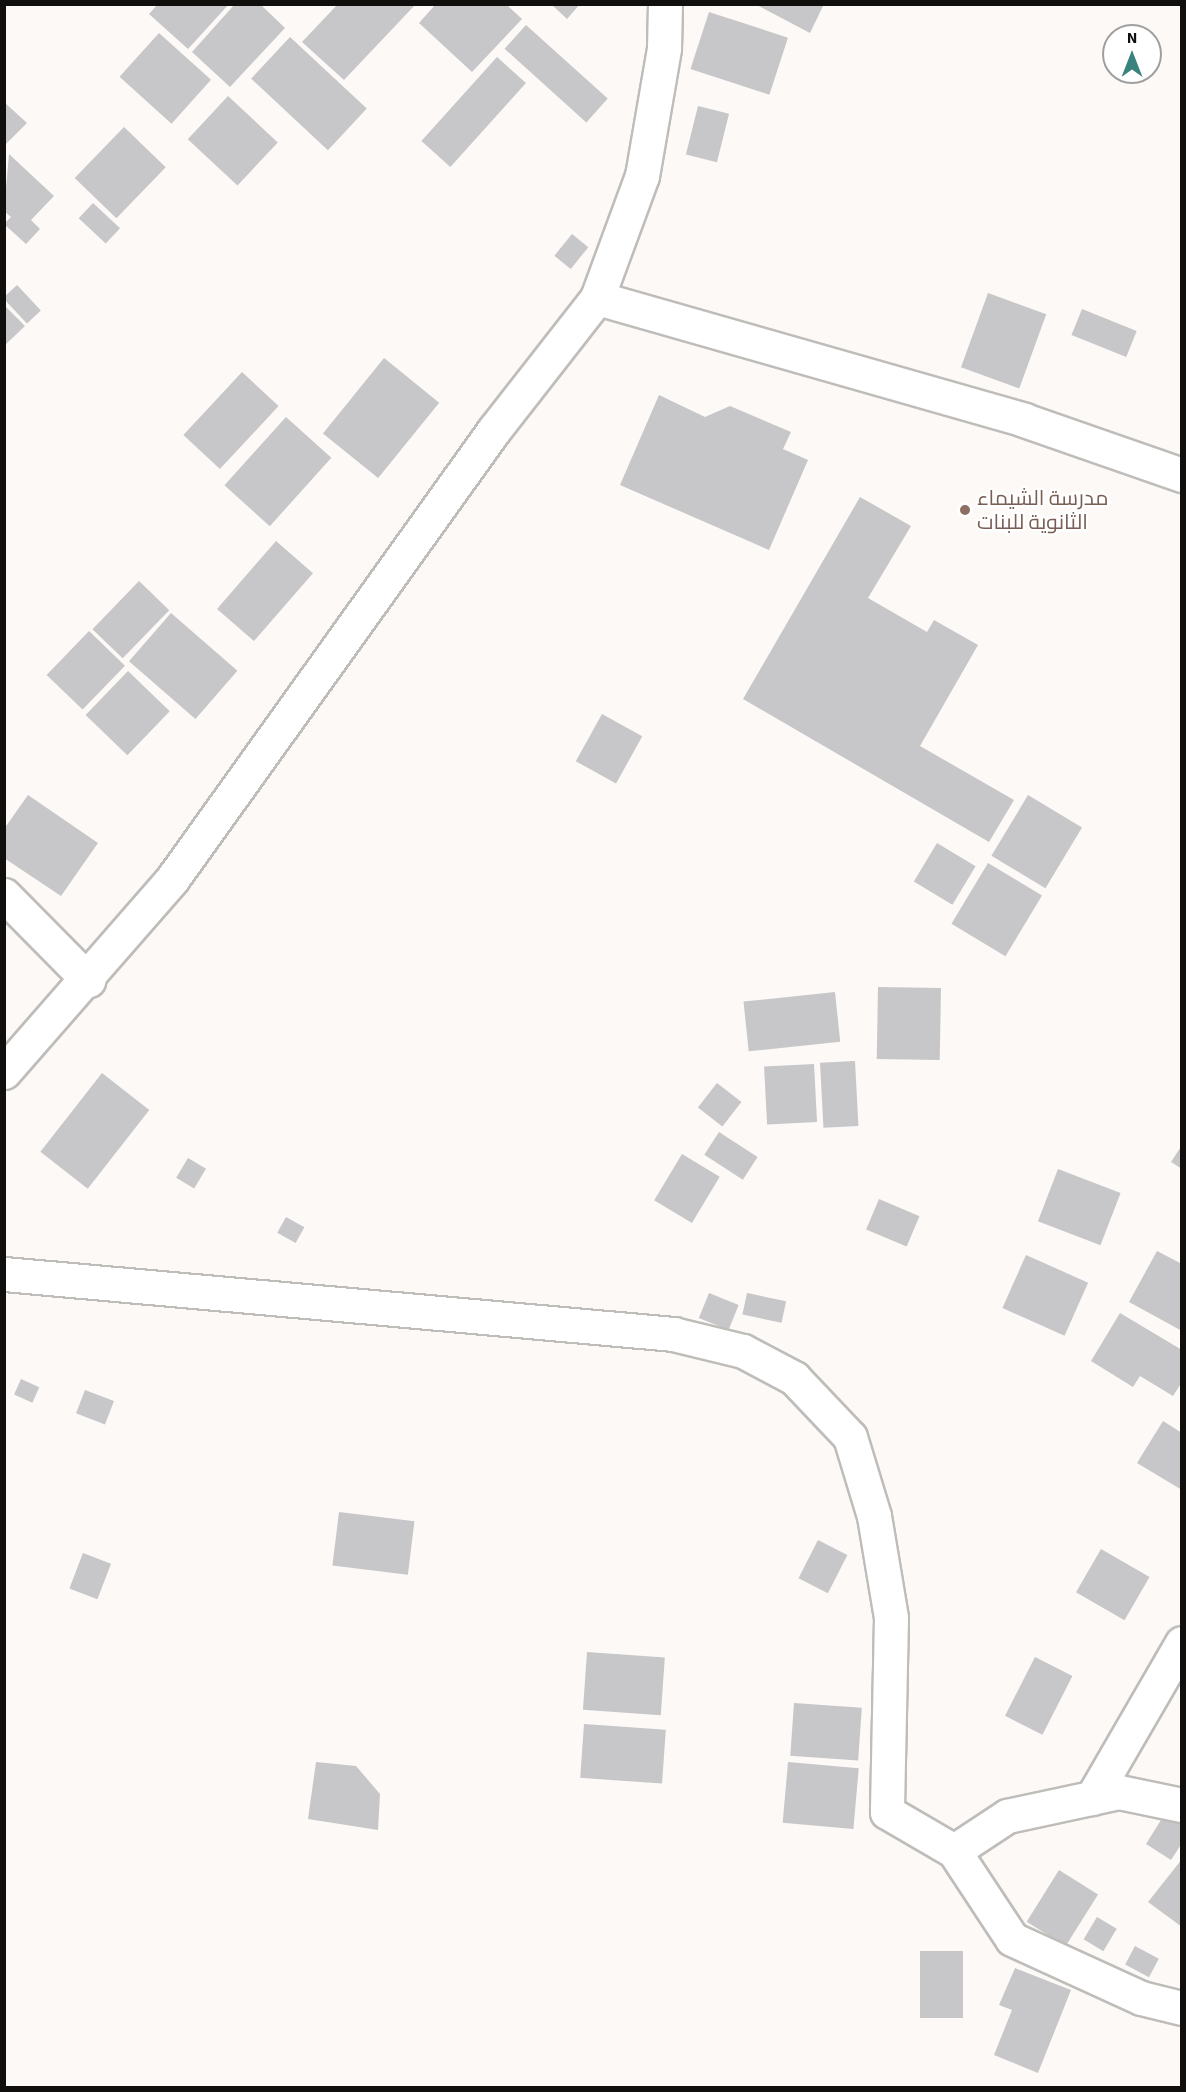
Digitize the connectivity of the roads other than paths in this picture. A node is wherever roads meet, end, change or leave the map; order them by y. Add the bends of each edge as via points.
1 (665, 4) edge
2 (597, 298) junction
3 (1182, 475) edge
4 (4, 895) edge
5 (88, 980) junction
6 (4, 1072) edge
7 (4, 1274) edge
8 (1182, 1643) edge
9 (1092, 1798) junction
10 (1182, 1804) edge
11 (954, 1851) junction
12 (1182, 2008) edge

1 - 2 street via 664,48 642,177
2 - 3 street via 1024,420
2 - 5 street via 494,430 173,878
4 - 5 street
5 - 6 street
7 - 11 street via 673,1334 742,1351 794,1378 850,1437 874,1516 891,1618 886,1812
8 - 9 street
9 - 10 street via 1119,1792
9 - 11 street via 1008,1816
11 - 12 street via 1012,1939 1141,1998

